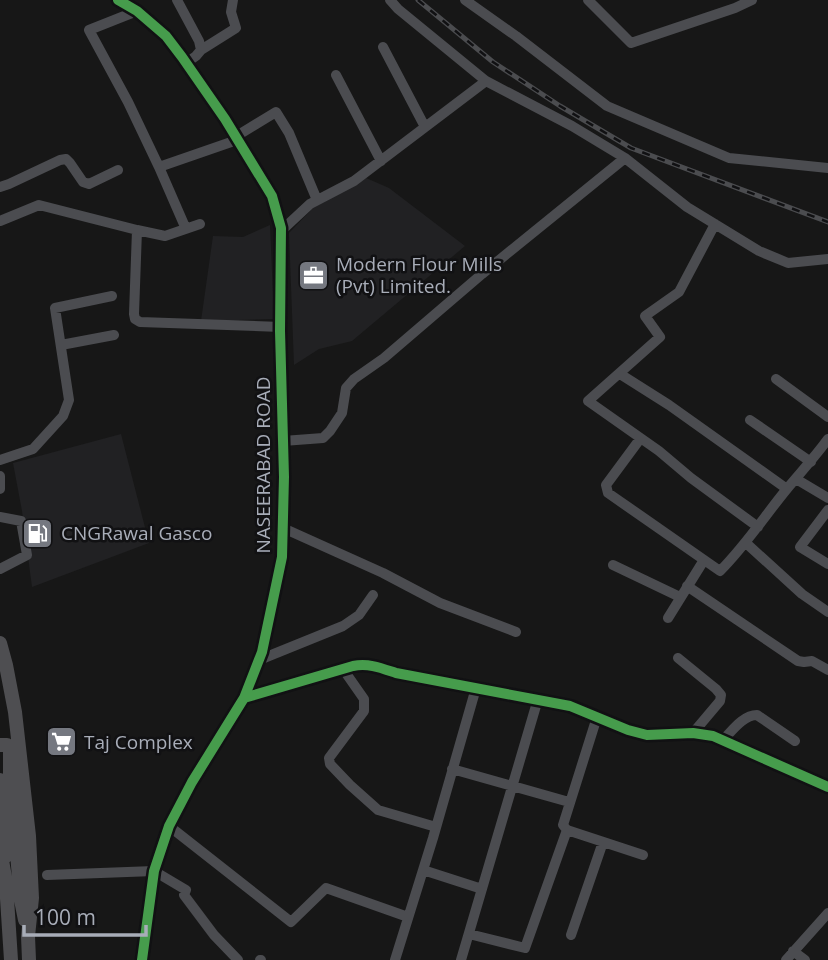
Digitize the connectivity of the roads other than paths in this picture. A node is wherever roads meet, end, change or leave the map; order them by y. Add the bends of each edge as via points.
1 (118, 0) edge
2 (177, 0) edge
3 (233, 0) edge
4 (390, 0) edge
5 (465, 0) edge
6 (588, 0) edge
7 (752, 0) edge
8 (137, 11) junction
9 (383, 47) dead end
10 (201, 50) junction
11 (186, 63) junction
12 (336, 75) dead end
13 (486, 81) junction
14 (425, 127) junction
15 (236, 138) junction
16 (625, 158) junction
17 (381, 161) junction
18 (159, 167) junction
19 (828, 168) edge
20 (118, 170) dead end
21 (0, 187) edge
22 (317, 200) junction
23 (0, 221) edge
24 (200, 224) dead end
25 (715, 224) junction
26 (186, 229) junction
27 (137, 230) junction
28 (281, 231) junction
29 (828, 259) edge
30 (112, 296) dead end
31 (281, 327) junction
32 (114, 335) dead end
33 (61, 345) junction
34 (620, 374) junction
35 (776, 379) dead end
36 (828, 417) edge
37 (750, 420) dead end
38 (640, 439) junction
39 (828, 439) edge
40 (283, 441) junction
41 (0, 460) edge
42 (811, 462) junction
43 (0, 476) edge
44 (796, 479) junction
45 (0, 489) edge
46 (787, 489) junction
47 (828, 498) edge
48 (828, 510) edge
49 (0, 517) edge
50 (758, 527) junction
51 (283, 528) junction
52 (746, 543) junction
53 (704, 560) junction
54 (828, 564) edge
55 (614, 565) dead end
56 (0, 569) edge
57 (687, 586) junction
58 (373, 595) dead end
59 (680, 597) junction
60 (828, 612) edge
61 (668, 618) dead end
62 (516, 632) dead end
63 (0, 643) edge
64 (678, 659) dead end
65 (259, 660) junction
66 (343, 669) junction
67 (828, 670) edge
68 (0, 682) edge
69 (476, 688) junction
70 (244, 698) junction
71 (538, 699) junction
72 (597, 717) junction
73 (693, 733) junction
74 (0, 738) edge
75 (722, 741) junction
76 (795, 741) dead end
77 (0, 745) edge
78 (452, 769) junction
79 (0, 780) edge
80 (512, 786) junction
81 (828, 788) edge
82 (569, 802) junction
83 (169, 826) junction
84 (436, 827) junction
85 (567, 831) junction
86 (603, 842) junction
87 (0, 849) edge
88 (643, 855) dead end
89 (423, 870) junction
90 (154, 871) junction
91 (47, 876) dead end
92 (6, 883) junction
93 (482, 889) junction
94 (828, 912) edge
95 (408, 917) junction
96 (469, 934) junction
97 (571, 935) dead end
98 (29, 936) junction
99 (793, 951) junction
100 (11, 960) edge
101 (29, 960) edge
102 (142, 960) edge
103 (238, 960) edge
104 (395, 960) edge
105 (461, 960) edge
106 (786, 960) edge
107 (805, 960) edge

1 - 8 street, NASEERABAD ROAD
2 - 10 street
3 - 10 street via 236,28
4 - 13 street
5 - 19 street via 607,106 729,158
6 - 7 street via 631,43
8 - 11 street, NASEERABAD ROAD via 166,36
8 - 18 street via 89,30
9 - 14 street
10 - 11 street
11 - 15 street, NASEERABAD ROAD
12 - 17 street
13 - 14 street
13 - 16 street
14 - 17 street
15 - 18 street
15 - 22 street via 276,112
15 - 28 street, NASEERABAD ROAD via 272,196
16 - 25 street
16 - 40 street via 354,379 346,388 342,413 323,438
17 - 22 street
18 - 26 street
20 - 21 street via 86,184 66,159
22 - 28 street
23 - 27 street via 39,205
24 - 26 street
25 - 29 street via 788,263
25 - 34 street via 679,292 645,316 660,337
26 - 27 street via 165,236
27 - 31 street via 135,319
28 - 31 street, NASEERABAD ROAD
30 - 33 street via 55,308
31 - 40 street, NASEERABAD ROAD
32 - 33 street
33 - 41 street via 69,400 63,416 33,449
34 - 38 street via 588,401
34 - 46 street
35 - 36 street
37 - 42 street
38 - 50 street
38 - 53 street via 606,485 608,493
39 - 42 street
40 - 51 street, NASEERABAD ROAD
42 - 44 street
43 - 45 street
44 - 46 street
44 - 47 street
46 - 50 street
48 - 54 street via 800,547
49 - 56 street via 21,521 27,555
50 - 52 street
51 - 62 street via 440,603
51 - 65 street, NASEERABAD ROAD via 282,557
52 - 53 street via 720,571
52 - 60 street
53 - 57 street
55 - 59 street
57 - 59 street
57 - 67 street via 798,661 812,661
58 - 65 street via 359,615 343,626
59 - 61 street
63 - 98 highway via 15,712 29,836
64 - 73 street via 721,695
65 - 70 street, NASEERABAD ROAD
66 - 69 street via 371,665
66 - 70 street
66 - 84 street via 364,699 364,711 329,758 330,764 378,810
68 - 74 highway via 8,734
69 - 71 street
69 - 78 street
70 - 83 street, NASEERABAD ROAD
71 - 72 street
71 - 80 street
72 - 73 street via 647,735
72 - 82 street
73 - 75 street
75 - 76 street via 747,717 757,715
75 - 81 street
77 - 98 highway via 10,748 21,900
78 - 80 street
78 - 84 street
79 - 92 highway
80 - 82 street
80 - 93 street
82 - 85 street via 563,825
83 - 90 street, NASEERABAD ROAD
83 - 95 street via 291,922 326,888
84 - 89 street
85 - 86 street
85 - 96 street via 525,948
86 - 88 street
86 - 97 street
87 - 92 highway
89 - 93 street
89 - 95 street
90 - 91 street
90 - 102 street, NASEERABAD ROAD
90 - 103 street via 186,890 184,895
92 - 100 highway
93 - 96 street
94 - 99 street
95 - 104 street
96 - 105 street
98 - 101 highway
99 - 106 street
99 - 107 street

